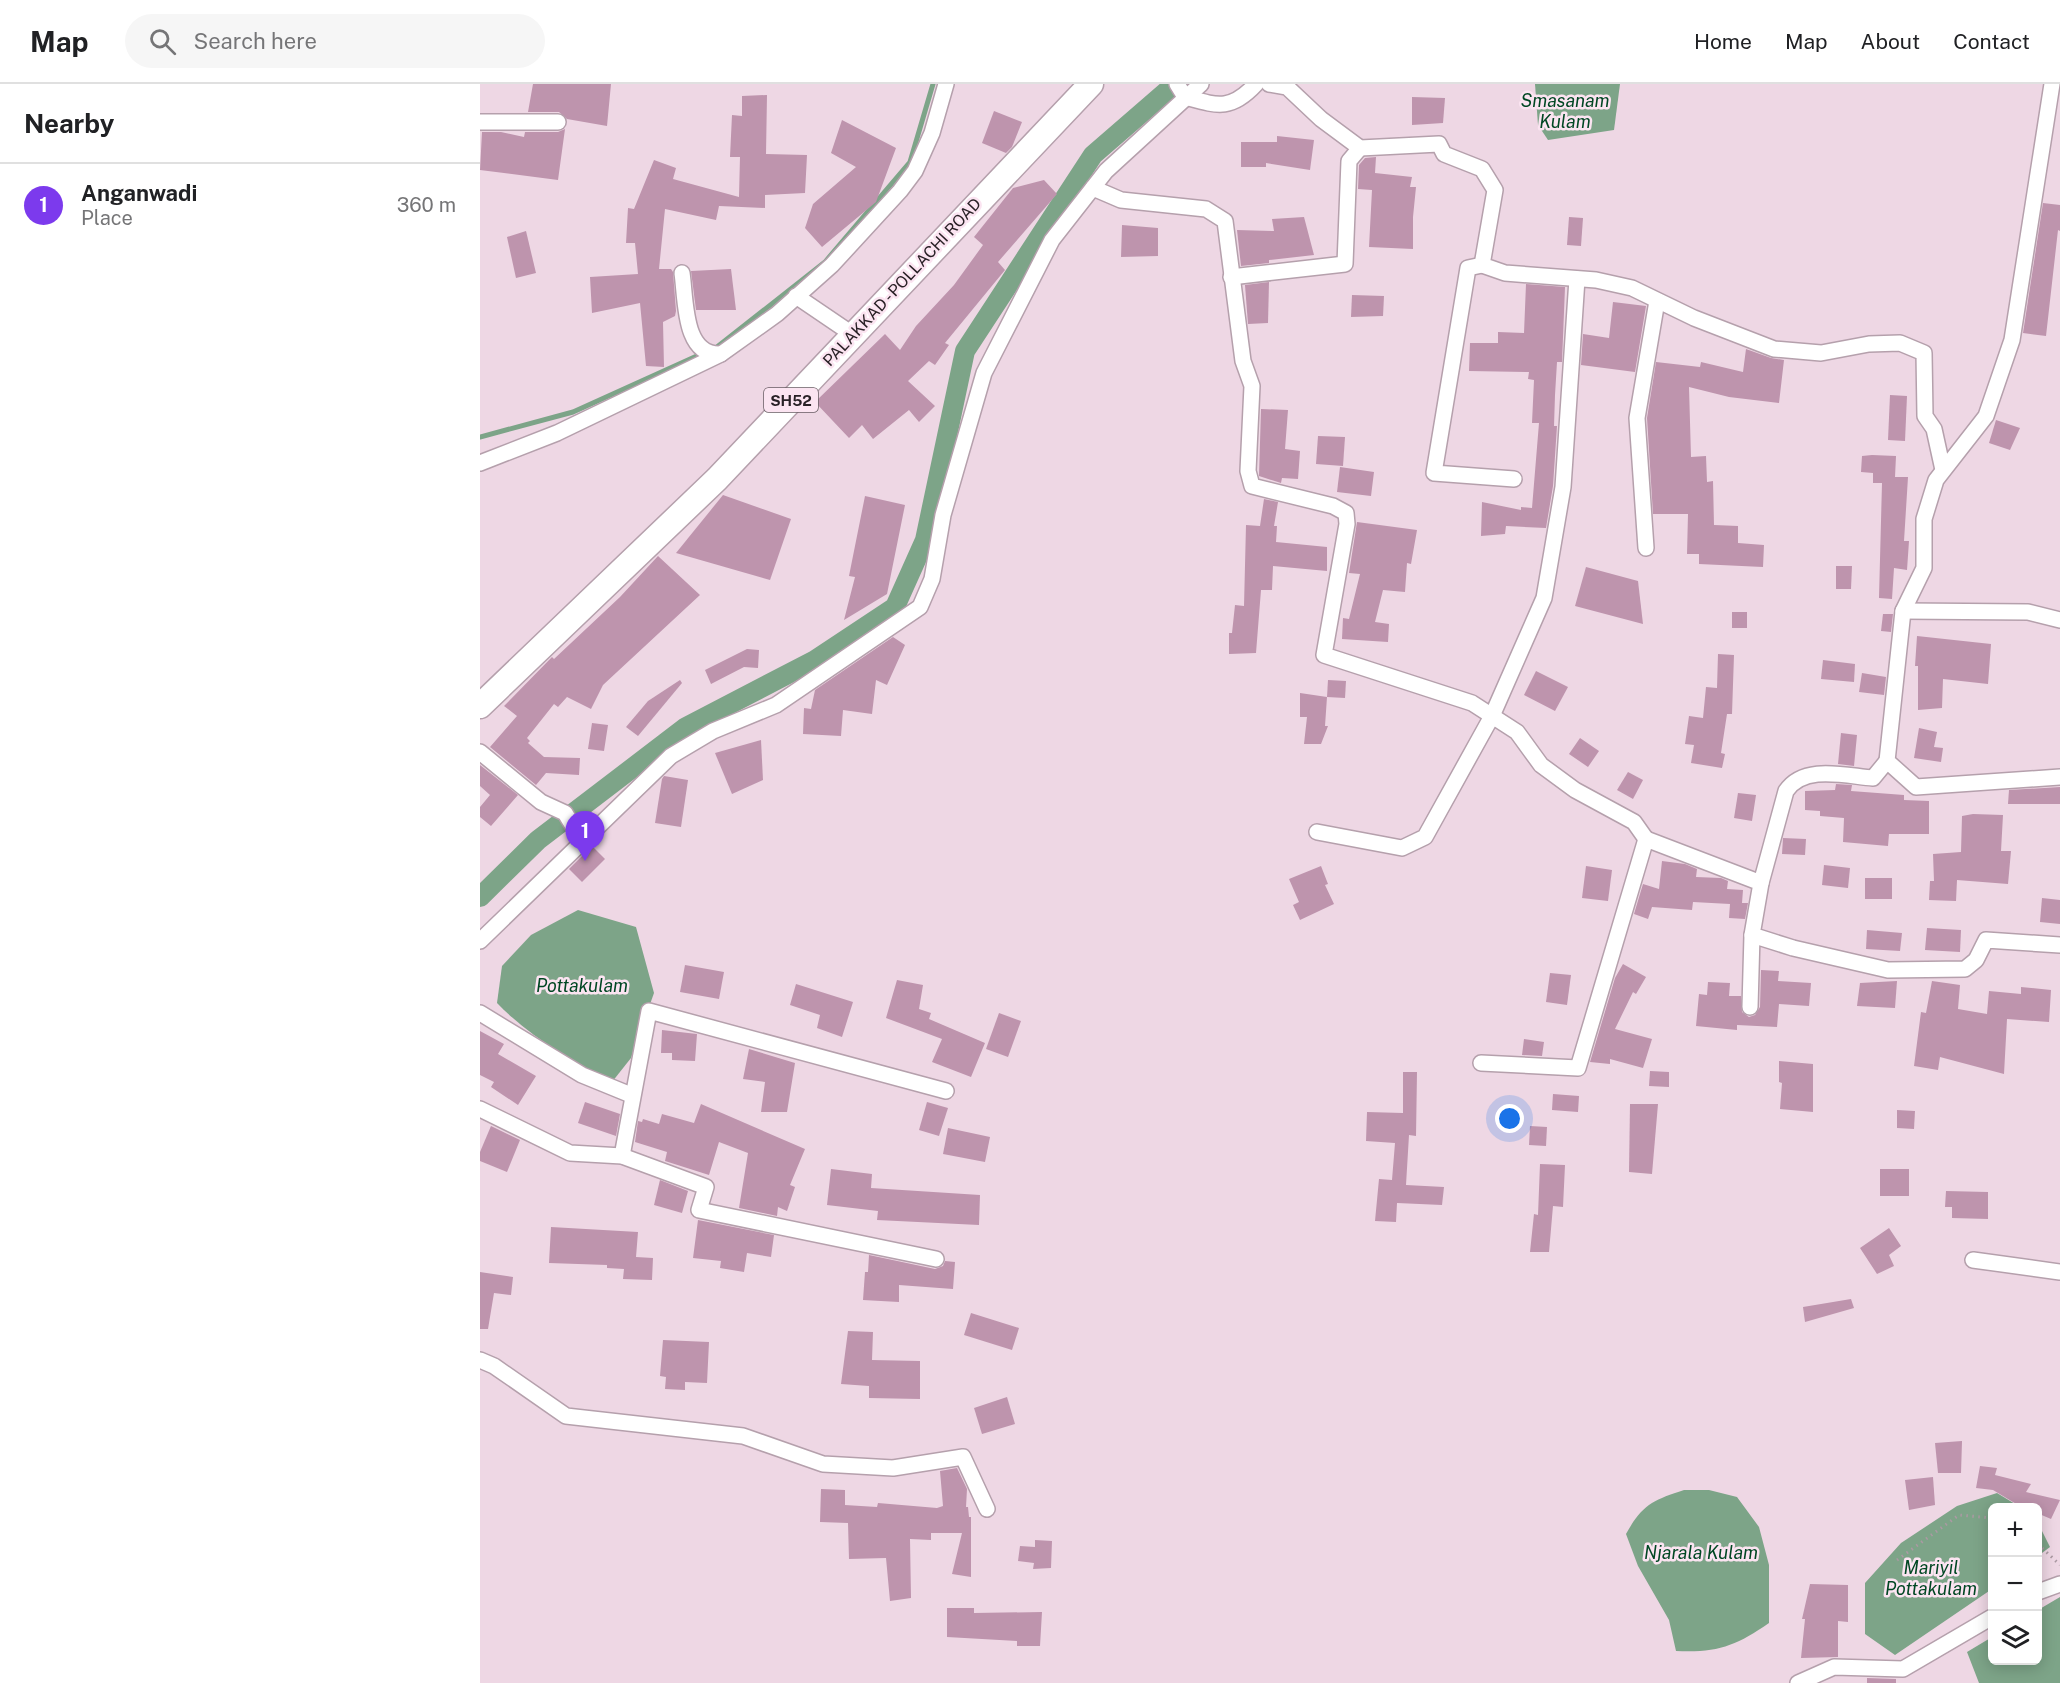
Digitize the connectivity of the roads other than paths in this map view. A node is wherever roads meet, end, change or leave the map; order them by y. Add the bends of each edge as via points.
1 (946, 84) edge
2 (1091, 84) edge
3 (1201, 84) edge
4 (1256, 84) edge
5 (1269, 84) edge
6 (2052, 84) edge
7 (1181, 91) edge
8 (480, 122) edge
9 (558, 122) dead end
10 (1360, 148) junction
11 (1093, 188) junction
12 (1482, 265) junction
13 (682, 273) dead end
14 (1231, 276) junction
15 (1577, 279) junction
16 (796, 296) junction
17 (1657, 301) junction
18 (852, 334) junction
19 (721, 354) junction
20 (480, 463) edge
21 (1943, 470) junction
22 (1514, 479) dead end
23 (1646, 548) dead end
24 (1903, 612) junction
25 (2060, 620) edge
26 (480, 706) edge
27 (1492, 716) junction
28 (480, 752) edge
29 (1887, 761) junction
30 (2060, 777) edge
31 (1317, 832) dead end
32 (1646, 839) junction
33 (582, 841) junction
34 (1761, 883) junction
35 (1752, 935) junction
36 (480, 941) edge
37 (2060, 945) edge
38 (1750, 1007) dead end
39 (480, 1014) edge
40 (1481, 1063) dead end
41 (946, 1091) dead end
42 (631, 1095) junction
43 (480, 1109) edge
44 (622, 1156) junction
45 (936, 1259) dead end
46 (1973, 1260) dead end
47 (2060, 1272) edge
48 (480, 1360) edge
49 (987, 1509) dead end
50 (2060, 1584) edge
51 (2042, 1590) edge
52 (1988, 1619) edge
53 (1798, 1683) edge

1 - 16 street via 939,113 915,171 832,265
2 - 18 main road, PALAKKAD - POLLACHI ROAD / SH52
3 - 7 street
4 - 7 street via 1243,98 1227,105
5 - 10 street via 1287,87
6 - 21 street via 2012,340 1986,416
7 - 11 street
8 - 9 street
10 - 12 street via 1439,144 1444,154 1482,169 1495,190
10 - 14 street via 1349,161 1345,264
11 - 14 street via 1121,200 1206,209 1225,221
11 - 33 street via 1052,240 984,373 943,515 932,579 920,607 776,705 713,731 671,756
12 - 15 street via 1505,273
12 - 22 street via 1468,268 1434,473
13 - 19 street via 690,332 700,349
14 - 27 street via 1243,361 1252,386 1248,471 1252,486 1333,506 1346,513 1324,656 1472,703
15 - 17 street via 1632,288
15 - 27 street via 1563,488 1544,598
16 - 18 street
16 - 19 street
17 - 21 street via 1774,349 1821,352 1900,343 1924,353 1925,416 1934,429
17 - 23 street via 1637,418
18 - 26 main road, PALAKKAD - POLLACHI ROAD / SH52 via 717,479
19 - 20 street via 557,433
21 - 24 street via 1924,519 1924,568
24 - 25 street via 2028,612
24 - 29 street
27 - 31 street via 1425,837 1402,848
27 - 32 street via 1517,732 1541,765 1575,790 1634,822
28 - 33 street via 541,802 565,813
29 - 30 street via 1916,787
29 - 34 street via 1873,777 1811,774 1791,784
32 - 34 street
32 - 40 street via 1578,1068
33 - 36 street
34 - 35 street
35 - 37 street via 1888,970 1965,969 1976,960 1986,940
35 - 38 street
39 - 42 street via 582,1074
41 - 42 street via 649,1011
42 - 44 street
43 - 44 street via 570,1153
44 - 45 street via 706,1187 699,1210
46 - 47 street
48 - 49 street via 566,1416 743,1436 823,1464 893,1468 963,1457
50 - 51 street
52 - 53 street via 1903,1669 1834,1667

